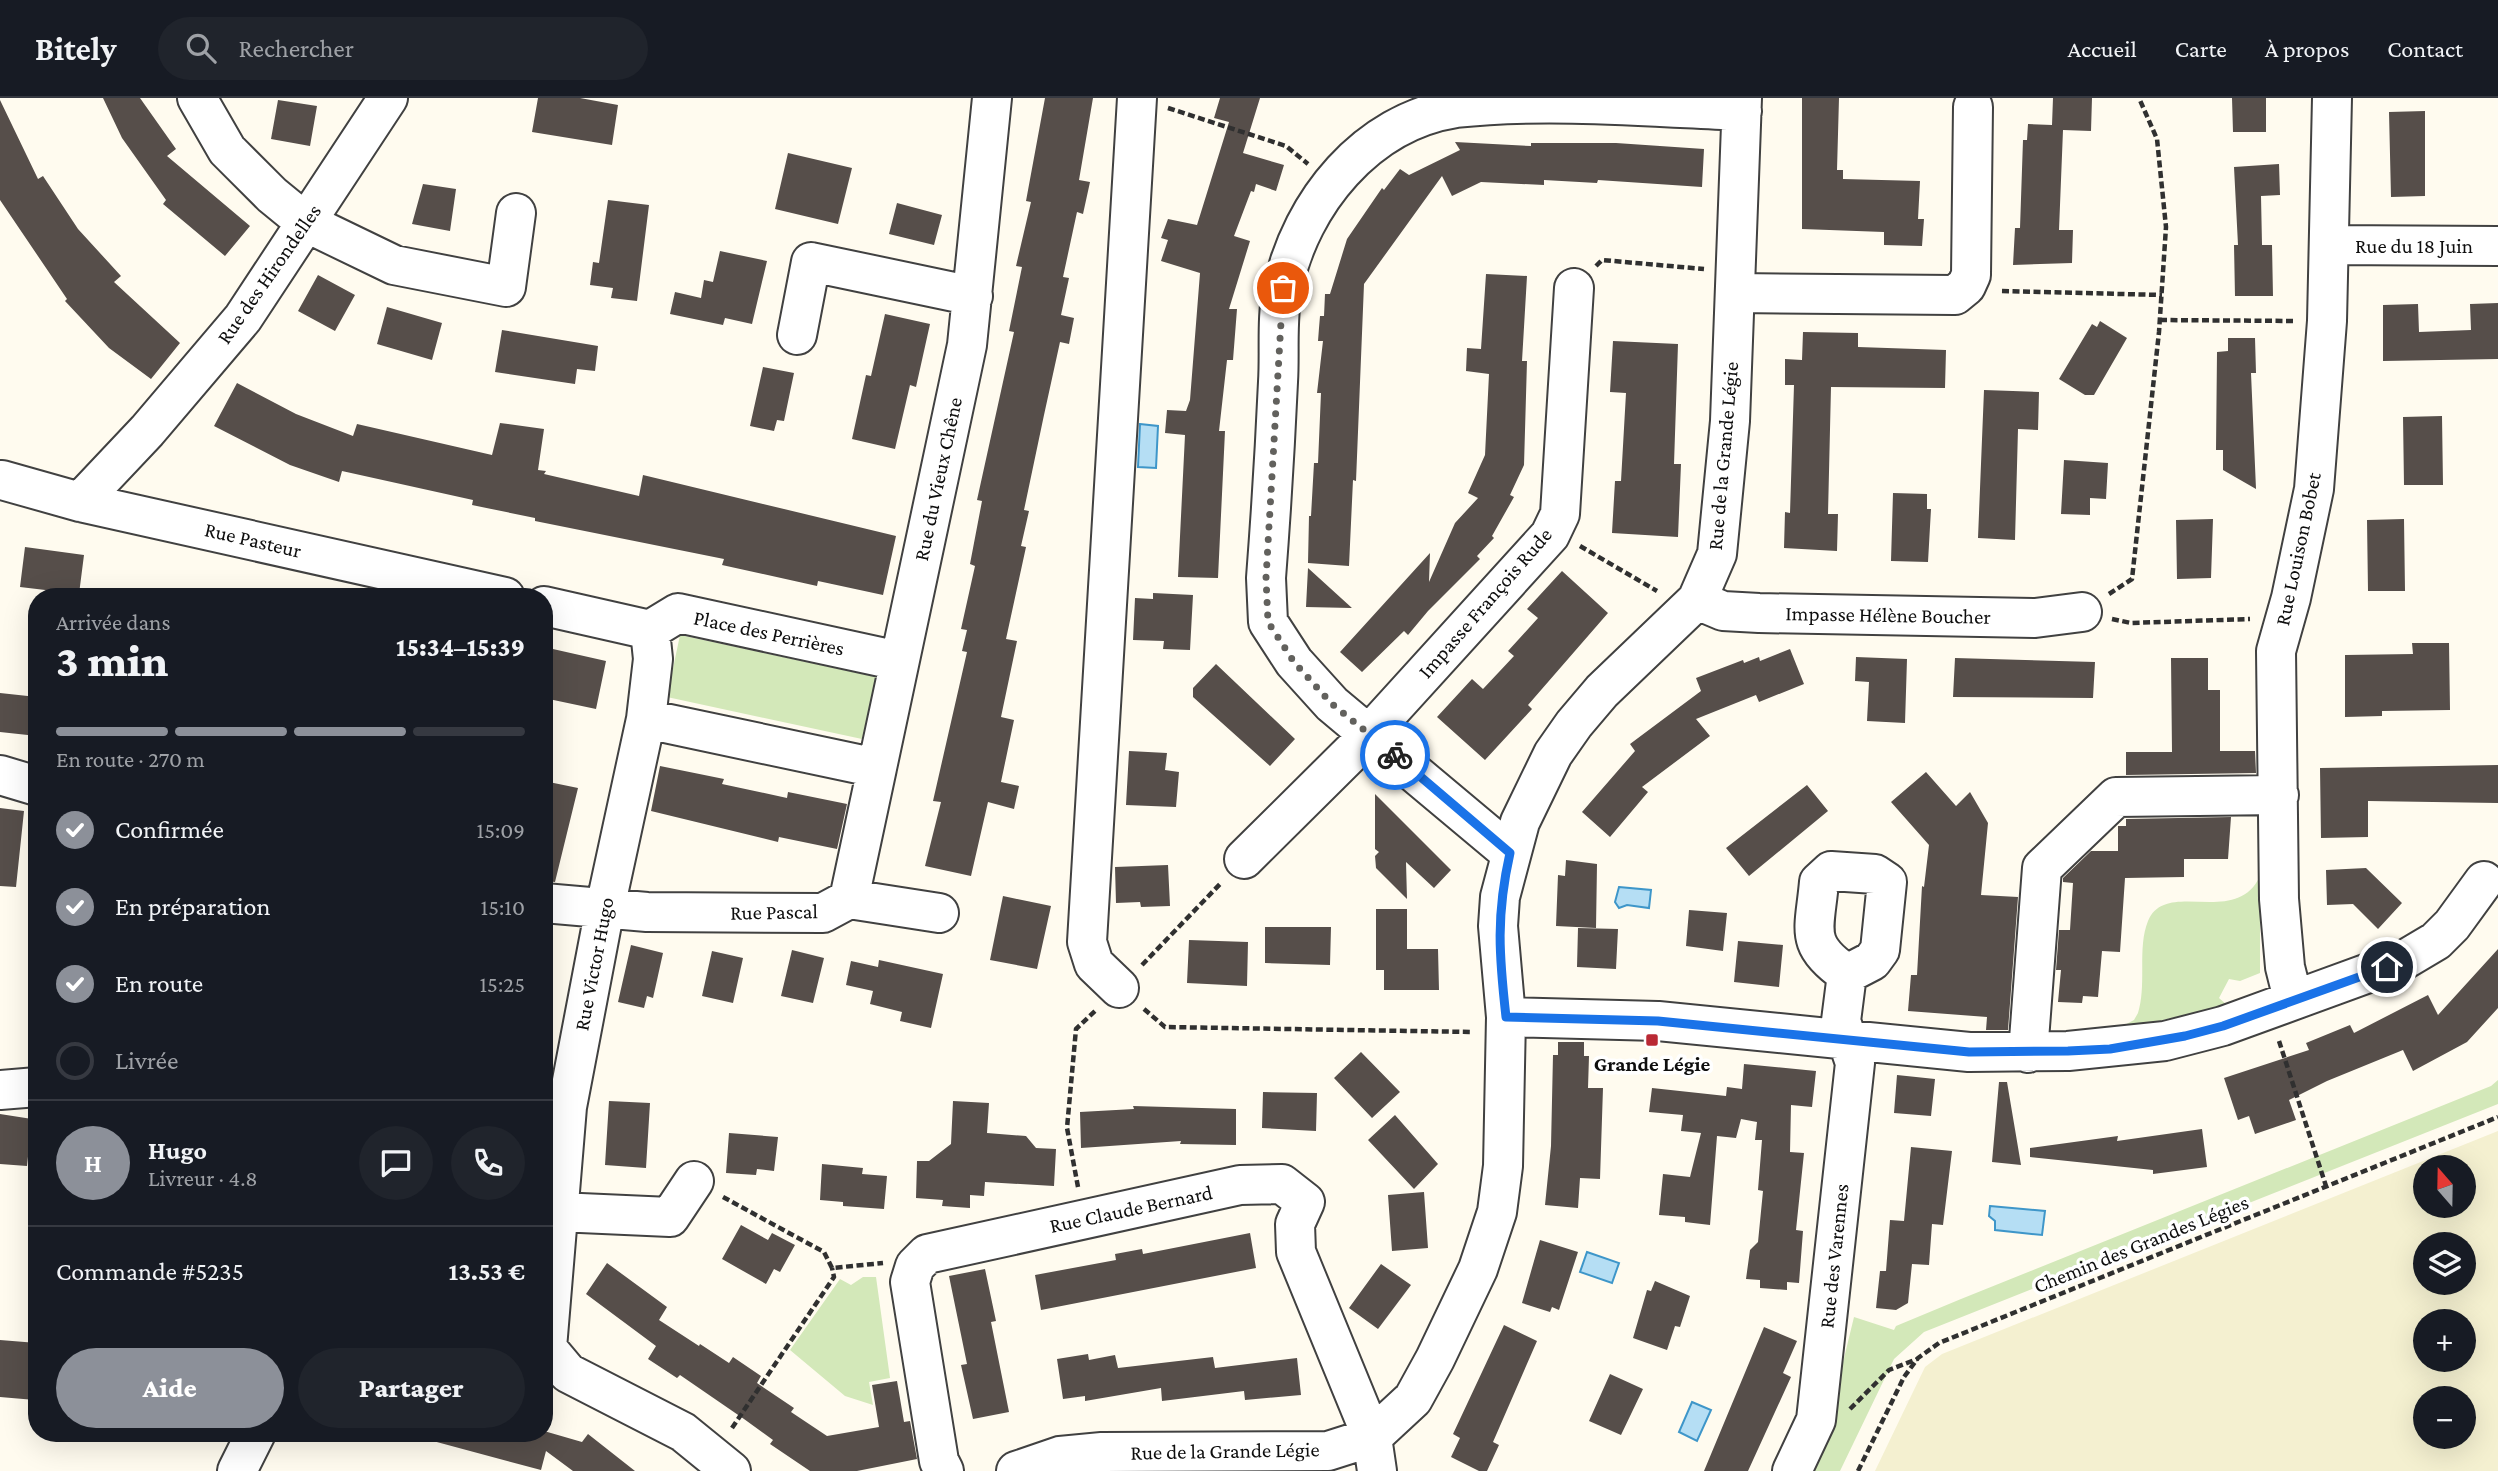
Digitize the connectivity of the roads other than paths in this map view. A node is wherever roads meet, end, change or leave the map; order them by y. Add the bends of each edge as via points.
1 (198, 98) edge
2 (388, 98) edge
3 (992, 98) edge
4 (1137, 98) edge
5 (2332, 98) edge
6 (1742, 105) edge
7 (1973, 107) dead end
8 (516, 213) dead end
9 (305, 222) junction
10 (2329, 245) junction
11 (2498, 246) edge
12 (1735, 284) junction
13 (1574, 288) road end
14 (973, 296) junction
15 (797, 335) dead end
16 (1, 476) edge
17 (80, 502) junction
18 (465, 588) edge
19 (1693, 604) junction
20 (553, 608) edge
21 (2082, 612) road end
22 (650, 630) junction
23 (899, 661) junction
24 (646, 719) junction
25 (1369, 734) junction
26 (877, 768) junction
27 (0, 775) edge
28 (28, 783) edge
29 (2278, 795) junction
30 (1510, 853) junction
31 (1244, 859) road end
32 (2484, 881) dead end
33 (849, 899) junction
34 (553, 904) edge
35 (605, 908) junction
36 (939, 913) dead end
37 (1847, 974) dead end
38 (1119, 988) road end
39 (2282, 1004) junction
40 (1505, 1027) junction
41 (1847, 1038) junction
42 (2028, 1052) junction
43 (28, 1088) edge
44 (0, 1090) edge
45 (556, 1107) edge
46 (694, 1181) road end
47 (554, 1203) edge
48 (553, 1221) edge
49 (553, 1357) edge
50 (252, 1442) edge
51 (1374, 1454) edge
52 (723, 1463) edge
53 (1029, 1469) edge
54 (237, 1471) edge
55 (944, 1471) edge
56 (1792, 1471) edge

1 - 9 street via 227,150
2 - 9 street, Rue des Hirondelles
3 - 14 street, Rue du Vieux Chêne
4 - 38 street via 1087,942 1094,964
5 - 10 street, Rue Louison Bobet
6 - 12 street, Rue de la Grande Légie
6 - 25 street via 1455,108 1404,125 1361,154 1331,182 1307,216 1283,288 1266,578 1268,622 1294,662 1332,704
7 - 12 street via 1971,275 1955,295
8 - 9 street via 506,287 394,265
9 - 17 street, Rue des Hirondelles via 243,318
10 - 11 street, Rue du 18 Juin
10 - 29 street, Rue Louison Bobet via 2314,489 2276,651
12 - 19 street, Rue de la Grande Légie via 1730,421 1717,554
13 - 25 street, Impasse François Rude via 1560,514 1550,535
14 - 15 street via 811,262
14 - 23 street, Rue du Vieux Chêne via 967,345
16 - 17 street, Rue Pasteur
17 - 18 street, Rue Pasteur
19 - 21 street, Impasse Hélène Boucher via 1759,613 2035,618
19 - 30 street, Rue de la Grande Légie via 1574,724 1534,789
20 - 22 street
22 - 23 street, Place des Perrières via 678,613
22 - 24 street via 653,659
23 - 26 street
24 - 26 street
24 - 35 street, Rue Victor Hugo
25 - 30 street
25 - 31 street, Impasse François Rude
26 - 33 street
27 - 28 street
29 - 39 street, Rue Louison Bobet via 2285,967
29 - 42 street via 2116,797 2042,868
30 - 40 street, Rue de la Grande Légie via 1498,926
32 - 39 street via 2436,941 2370,975
33 - 35 street, Rue Pascal via 823,913
33 - 36 street
34 - 35 street, Rue Pascal
35 - 45 street, Rue Victor Hugo
37 - 41 street, Rue des Varennes via 1841,1021
39 - 42 street via 2165,1041 2110,1049
40 - 41 street via 1658,1021
40 - 51 street, Rue de la Grande Légie via 1503,1166 1497,1212 1458,1314 1413,1399
41 - 42 street via 1969,1052
41 - 56 street, Rue des Varennes via 1856,1063 1816,1420
43 - 44 street
45 - 47 street, Rue Victor Hugo
46 - 47 street via 670,1217
47 - 48 street, Rue Victor Hugo
49 - 52 street, Rue Victor Hugo via 568,1373 683,1432
50 - 54 street
51 - 53 street, Rue de la Grande Légie via 1102,1452 1060,1456
51 - 55 street, Rue Claude Bernard via 1296,1252 1294,1224 1305,1202 1282,1184 1240,1185 927,1254 915,1266 910,1282

